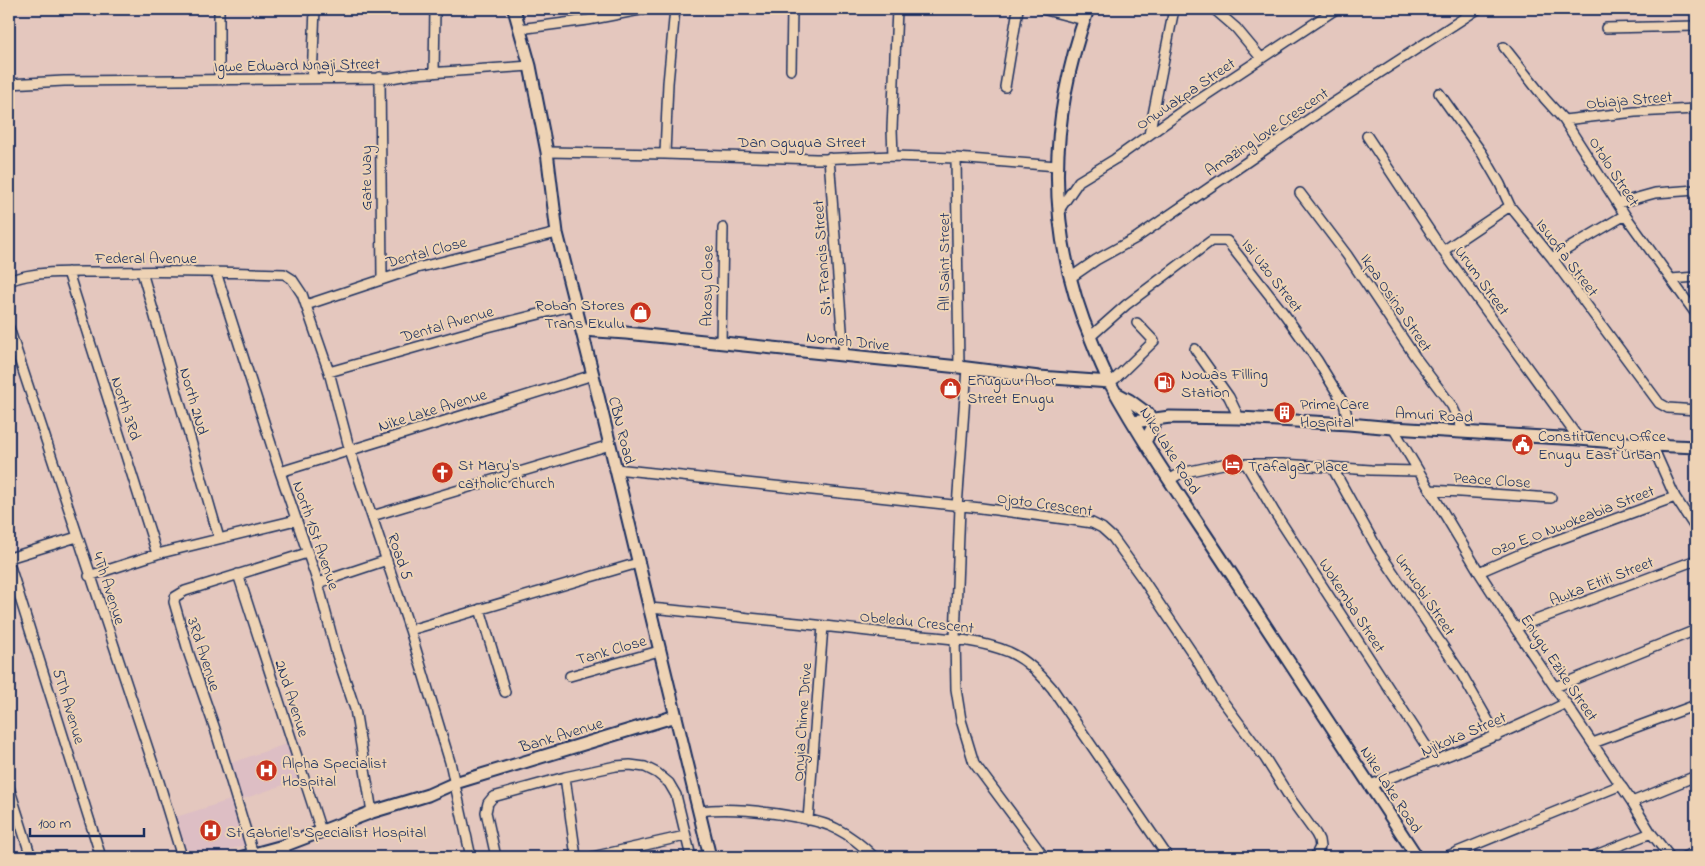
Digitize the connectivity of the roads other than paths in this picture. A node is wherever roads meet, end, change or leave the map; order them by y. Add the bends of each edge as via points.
1 (220, 9) edge
2 (315, 9) edge
3 (435, 9) edge
4 (514, 9) edge
5 (646, 9) edge
6 (675, 9) edge
7 (792, 9) edge
8 (897, 9) edge
9 (1018, 9) edge
10 (1042, 9) edge
11 (1088, 9) edge
12 (1174, 9) edge
13 (1214, 9) edge
14 (1336, 9) edge
15 (1478, 9) edge
16 (1466, 12) edge
17 (1084, 20) junction
18 (1696, 26) edge
19 (1606, 28) dead end
20 (519, 29) junction
21 (1504, 47) dead end
22 (1261, 58) junction
23 (530, 66) junction
24 (791, 70) dead end
25 (434, 74) junction
26 (380, 77) junction
27 (312, 78) junction
28 (219, 80) junction
29 (9, 84) edge
30 (1005, 87) dead end
31 (1439, 93) dead end
32 (1696, 109) edge
33 (1564, 120) junction
34 (1149, 136) junction
35 (1366, 136) dead end
36 (546, 152) junction
37 (665, 154) junction
38 (893, 156) junction
39 (828, 158) junction
40 (956, 158) junction
41 (1057, 166) junction
42 (1696, 190) edge
43 (1300, 194) dead end
44 (1619, 203) junction
45 (1510, 206) junction
46 (1059, 210) junction
47 (1625, 215) junction
48 (723, 228) dead end
49 (557, 233) junction
50 (1443, 251) junction
51 (1552, 258) junction
52 (68, 272) junction
53 (142, 272) junction
54 (216, 272) junction
55 (284, 274) joint
56 (1696, 277) edge
57 (382, 278) junction
58 (1070, 278) junction
59 (1671, 279) junction
60 (9, 281) edge
61 (306, 304) junction
62 (575, 305) junction
63 (1696, 314) edge
64 (1137, 323) dead end
65 (9, 328) edge
66 (582, 330) junction
67 (1090, 337) junction
68 (721, 343) junction
69 (1196, 348) dead end
70 (844, 356) junction
71 (963, 367) junction
72 (329, 372) junction
73 (593, 375) junction
74 (1113, 387) junction
75 (1696, 410) edge
76 (1152, 417) junction
77 (1131, 418) junction
78 (1239, 418) junction
79 (1349, 424) junction
80 (1393, 428) junction
81 (1464, 432) junction
82 (1579, 439) junction
83 (1145, 442) junction
84 (610, 445) junction
85 (1652, 445) junction
86 (1696, 447) edge
87 (350, 451) junction
88 (1246, 464) junction
89 (1332, 467) junction
90 (616, 469) junction
91 (1418, 471) junction
92 (280, 472) junction
93 (1169, 480) junction
94 (1431, 490) junction
95 (1676, 497) junction
96 (1551, 498) dead end
97 (959, 507) junction
98 (372, 516) junction
99 (296, 520) junction
100 (1696, 529) edge
101 (77, 537) junction
102 (219, 538) junction
103 (308, 553) junction
104 (157, 554) junction
105 (9, 558) edge
106 (387, 560) junction
107 (1696, 560) edge
108 (638, 562) junction
109 (9, 563) edge
110 (1479, 572) junction
111 (238, 574) junction
112 (90, 576) junction
113 (318, 583) junction
114 (649, 608) junction
115 (480, 609) junction
116 (823, 626) junction
117 (1515, 628) junction
118 (410, 630) junction
119 (1696, 630) edge
120 (955, 638) junction
121 (659, 651) junction
122 (570, 676) dead end
123 (1555, 687) junction
124 (505, 692) dead end
125 (1566, 703) junction
126 (1696, 705) edge
127 (676, 716) junction
128 (1497, 736) junction
129 (1593, 743) junction
130 (1436, 761) junction
131 (1696, 776) edge
132 (565, 777) junction
133 (455, 783) junction
134 (1370, 785) junction
135 (1621, 785) junction
136 (9, 787) edge
137 (1632, 802) junction
138 (699, 811) junction
139 (372, 812) junction
140 (808, 820) junction
141 (321, 831) junction
142 (1652, 833) junction
143 (686, 836) junction
144 (285, 852) edge
145 (1696, 852) edge
146 (248, 856) edge
147 (31, 857) edge
148 (101, 857) edge
149 (182, 857) edge
150 (472, 857) edge
151 (496, 857) edge
152 (576, 857) edge
153 (592, 857) edge
154 (691, 857) edge
155 (710, 857) edge
156 (874, 857) edge
157 (1044, 857) edge
158 (1168, 857) edge
159 (1315, 857) edge
160 (1417, 857) edge
161 (1445, 857) edge
162 (1591, 857) edge
163 (1670, 857) edge
164 (1684, 857) edge

1 - 28 street
2 - 27 street
3 - 25 street
4 - 20 main road, CBN Road
5 - 20 street
6 - 37 street
7 - 24 street
8 - 38 street
9 - 30 street
10 - 17 street
11 - 17 main road, Nike Lake Road
12 - 34 street
13 - 22 street via 1236,28
14 - 22 street, Onwuakpa Street
15 - 16 street, Amazing love Crescent
16 - 58 street, Amazing love Crescent via 1462,21 1328,107 1136,238
17 - 41 main road, Nike Lake Road via 1064,95
18 - 19 street
20 - 23 main road, CBN Road
21 - 33 street, Otolo Street
22 - 34 street, Onwuakpa Street
23 - 25 street, Igwe Edward Nnaji Street
23 - 36 main road, CBN Road
25 - 26 street, Igwe Edward Nnaji Street
26 - 27 street, Igwe Edward Nnaji Street
26 - 57 street, Gate Way
27 - 28 street, Igwe Edward Nnaji Street
28 - 29 street, Igwe Edward Nnaji Street
31 - 45 street, Isuofia Street via 1482,153
32 - 33 street, Obiaja Street
33 - 44 street, Otolo Street
34 - 46 street, Onwuakpa Street via 1078,181
35 - 50 street, Urum Street
36 - 37 street, Dan Ogugua Street
36 - 49 main road, CBN Road
37 - 39 street, Dan Ogugua Street
38 - 39 street, Dan Ogugua Street
38 - 40 street, Dan Ogugua Street
39 - 70 street, St. Francis Street
40 - 41 street, Dan Ogugua Street
40 - 71 street, All Saint Street
41 - 46 main road, Nike Lake Road
42 - 44 street via 1655,193
43 - 81 street, Ikpa Osina Street via 1347,255 1452,406
44 - 47 street, Otolo Street
45 - 50 street
45 - 51 street, Isuofia Street
46 - 58 main road, Nike Lake Road
47 - 51 street
47 - 59 street, Otolo Street
48 - 68 street, Akosy Close
49 - 57 street, Dental Close
49 - 62 main road, CBN Road
50 - 82 street, Urum Street
51 - 75 street, Isuofia Street via 1658,403 1668,408
52 - 53 street, Federal Avenue
52 - 60 street, Federal Avenue
52 - 104 street, North 3Rd
53 - 54 street, Federal Avenue
53 - 102 street, North 2Nd
54 - 55 street, Federal Avenue
54 - 92 street, North 1St Avenue
55 - 61 street, Road 5 via 298,286
56 - 59 street
57 - 61 street, Dental Close
58 - 67 main road, Nike Lake Road
59 - 63 street, Otolo Street
61 - 72 street, Road 5
62 - 66 main road, CBN Road
62 - 72 street, Dental Avenue
64 - 74 street via 1154,341 1116,378
65 - 101 street, 4Th Avenue
66 - 68 main road, Nomeh Drive
66 - 73 main road, CBN Road
67 - 74 main road, Nike Lake Road
67 - 79 street, Isi Uzo Street via 1126,305 1211,242 1227,241 1317,360 1344,404
68 - 70 main road, Nomeh Drive
69 - 78 street
70 - 71 main road, Nomeh Drive
71 - 74 main road, Nomeh Drive
71 - 97 street, All Saint Street
72 - 87 street, Road 5
73 - 84 main road, CBN Road
73 - 87 street, Nike Lake Avenue
74 - 76 main road
74 - 77 main road, Nike Lake Road
76 - 77 main road, Amuri Road
76 - 78 main road, Amuri Road via 1166,414 1170,417
76 - 83 main road
77 - 83 main road, Nike Lake Road
78 - 79 main road, Amuri Road
79 - 80 main road, Amuri Road
80 - 81 main road, Amuri Road
80 - 91 street, Enugu Ezike Street
81 - 82 main road, Amuri Road
82 - 85 main road, Amuri Road
83 - 93 main road, Nike Lake Road
84 - 90 main road, CBN Road
84 - 98 street
85 - 86 main road, Amuri Road
85 - 95 street
87 - 92 street, Nike Lake Avenue
87 - 98 street, Road 5
88 - 89 street
88 - 93 street via 1223,464 1181,473
88 - 130 street, Wokemba Street via 1274,513
89 - 91 street
89 - 128 street, Umuobi Street via 1378,550 1461,673
90 - 97 street, Ojoto Crescent
90 - 108 main road, CBN Road
91 - 94 street, Enugu Ezike Street
92 - 99 street, North 1St Avenue
93 - 134 main road, Nike Lake Road
94 - 96 street, Peace Close
94 - 110 street, Enugu Ezike Street
95 - 100 street
95 - 110 street, Ozo E O Nwokeabia Street
97 - 120 street, All Saint Street
97 - 159 street, Ojoto Crescent via 1092,523 1106,531 1142,578 1213,688 1320,840
98 - 106 street, Road 5
99 - 102 street
99 - 103 street, North 1St Avenue
101 - 105 street
101 - 112 street, 4Th Avenue
102 - 104 street
103 - 111 street, 3Rd Avenue
103 - 113 street, North 1St Avenue
104 - 112 street
106 - 113 street
106 - 118 street, Road 5
107 - 117 street, Awka Etiti Street
108 - 114 main road, CBN Road
108 - 115 street
109 - 148 street, 5Th Avenue
110 - 117 street, Enugu Ezike Street
111 - 141 street, 2Nd Avenue
111 - 146 street, 3Rd Avenue via 185,591 175,597 174,602 215,729
112 - 149 street, 4Th Avenue
113 - 139 street, North 1St Avenue via 355,710
114 - 116 street, Obeledu Crescent
114 - 121 main road, CBN Road
115 - 118 street
115 - 124 street
116 - 120 street, Obeledu Crescent
116 - 140 street, Onyia Chime Drive
117 - 123 street, Enugu Ezike Street
118 - 133 street, Road 5
119 - 123 street
120 - 157 street, All Saint Street via 959,712 973,761
120 - 158 street, Obeledu Crescent via 1008,652 1042,676
121 - 122 street, Tank Close
121 - 127 main road, CBN Road
123 - 125 street, Enugu Ezike Street
125 - 128 street, Njikoka Street
125 - 129 street, Enugu Ezike Street
126 - 129 street
127 - 133 main road, Bank Avenue
127 - 138 main road, CBN Road
128 - 130 street, Njikoka Street
129 - 135 street, Enugu Ezike Street
130 - 134 street, Njikoka Street
131 - 137 street
132 - 143 street via 630,764 645,767 657,773 676,795
132 - 151 street via 490,799 486,812
132 - 152 street
133 - 139 main road, Bank Avenue
133 - 150 street, Road 5
134 - 160 main road, Nike Lake Road
135 - 137 street, Enugu Ezike Street
135 - 161 street
136 - 147 street
137 - 142 street, Enugu Ezike Street
138 - 140 street via 749,810
138 - 155 main road, CBN Road
139 - 141 main road, Bank Avenue
140 - 156 street via 837,829
141 - 144 main road, Bank Avenue
142 - 162 street
142 - 163 street, Enugu Ezike Street
143 - 153 street
143 - 154 street
144 - 146 main road, Bank Avenue
145 - 164 street

